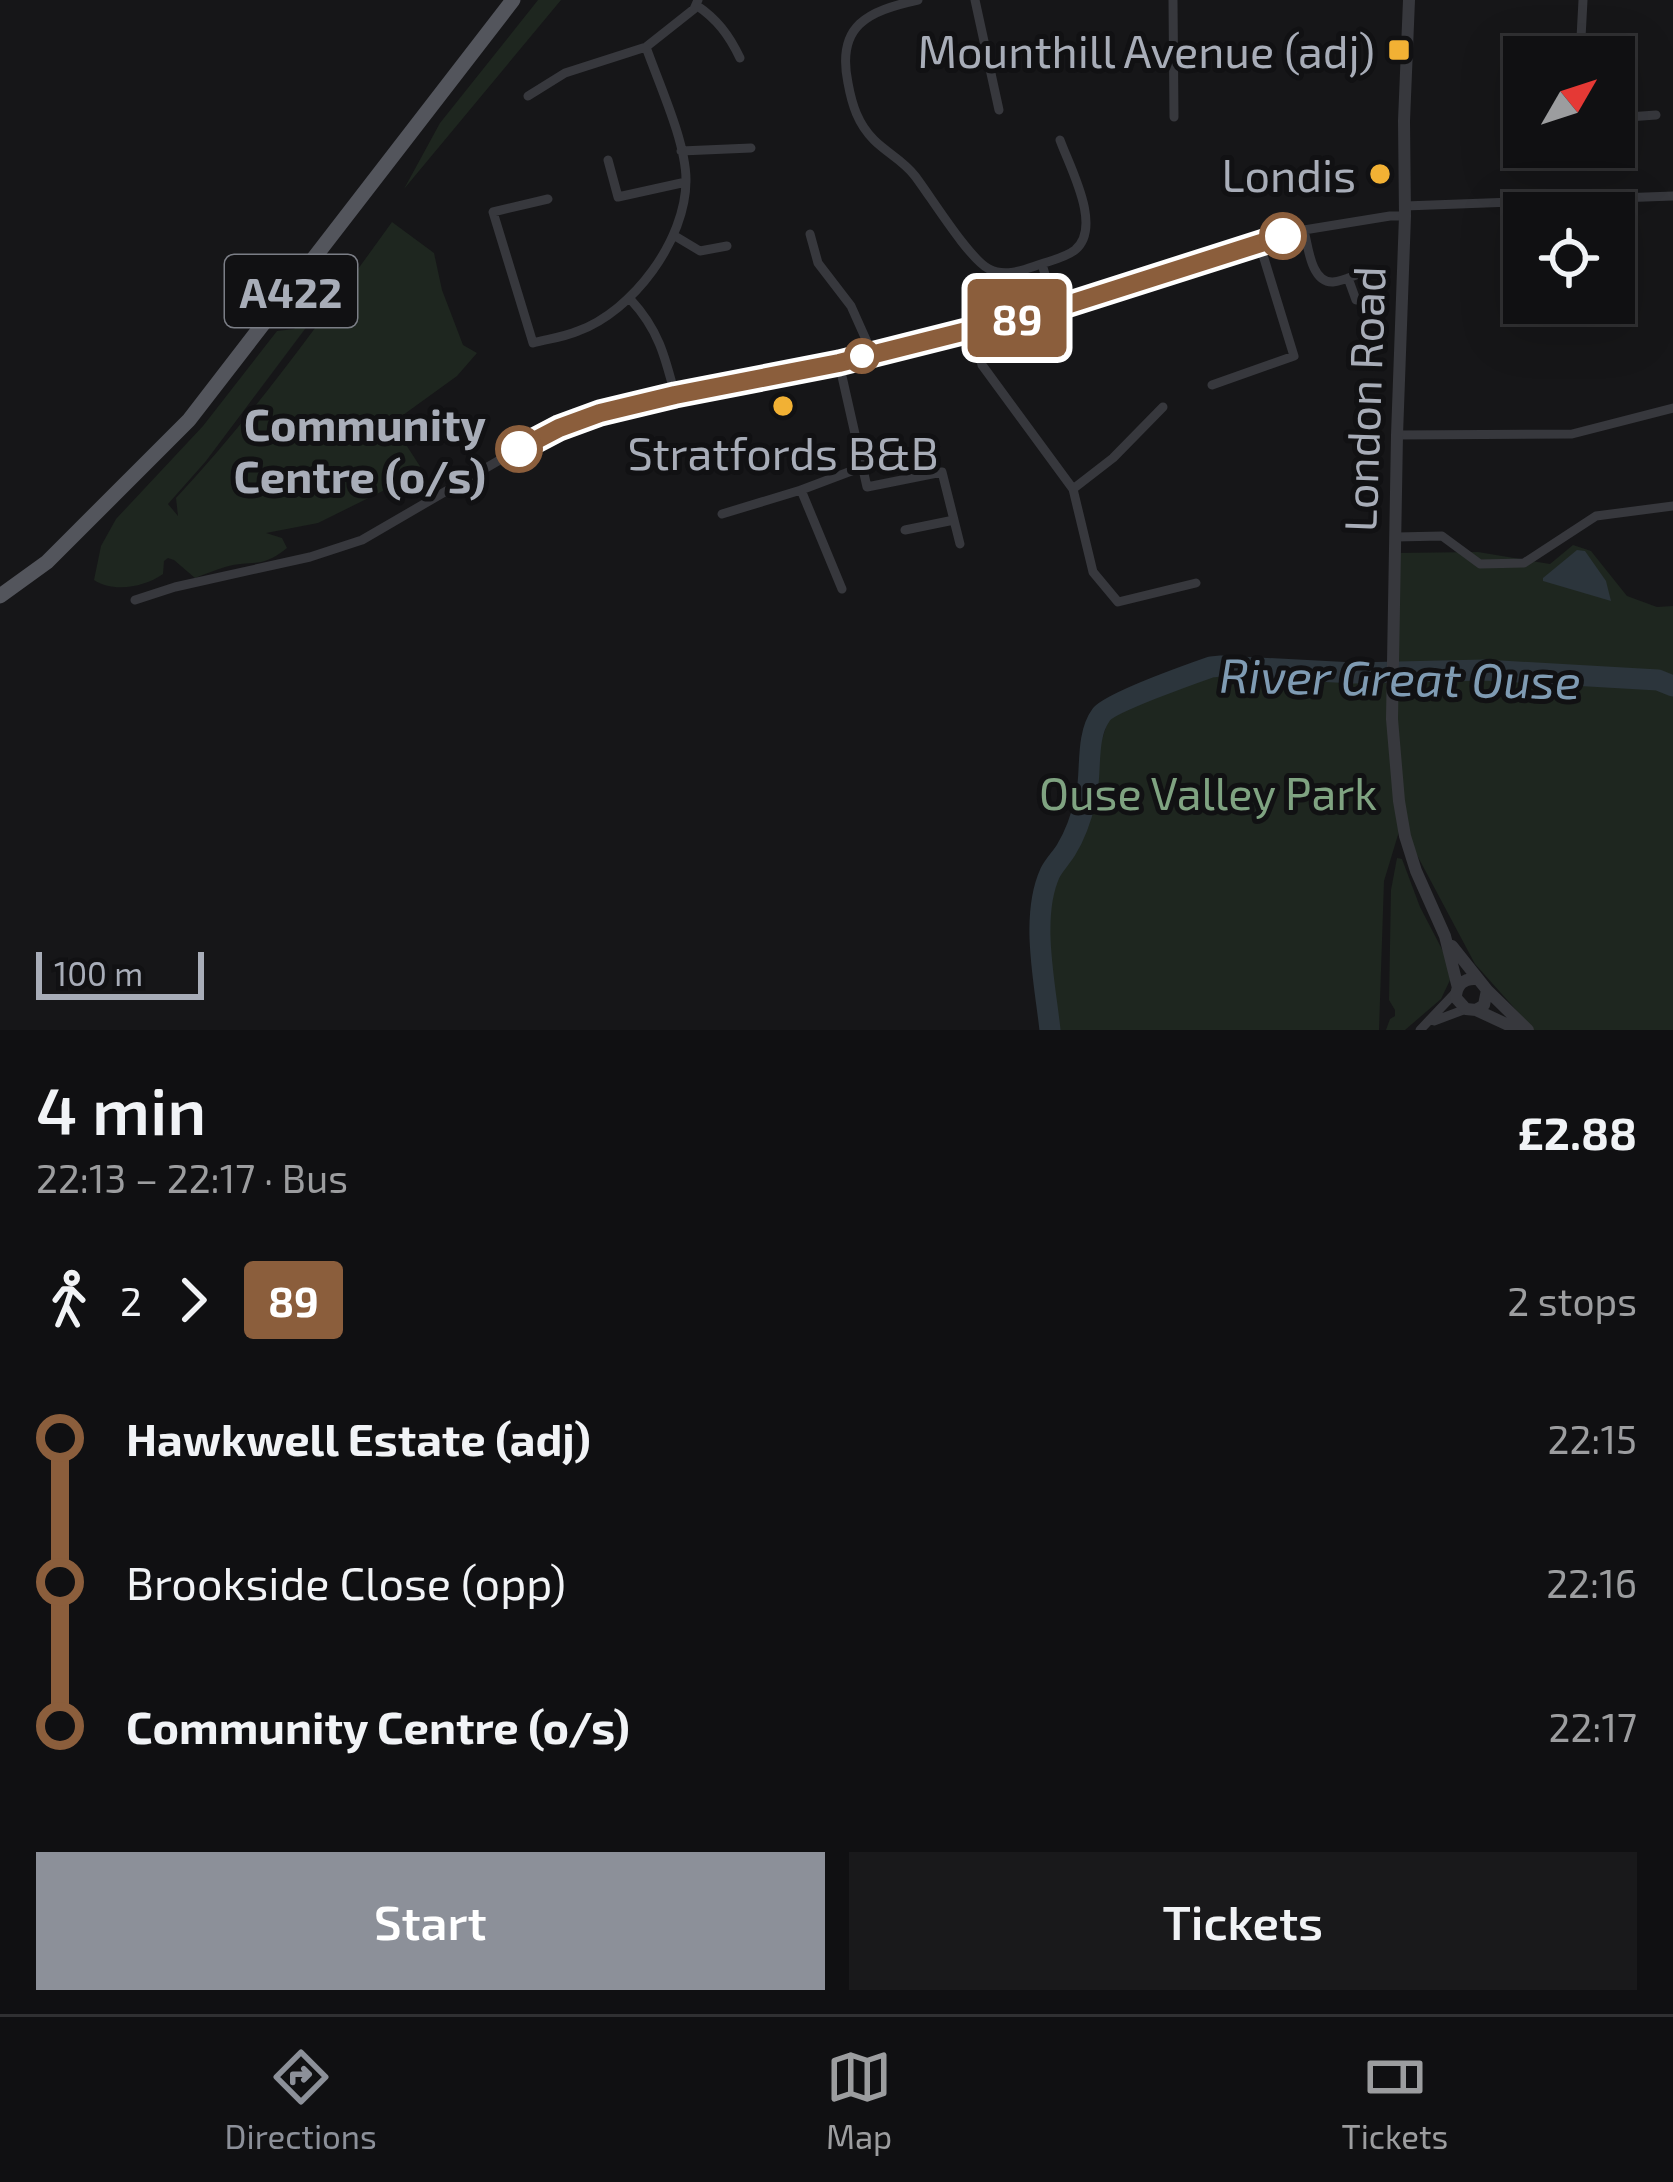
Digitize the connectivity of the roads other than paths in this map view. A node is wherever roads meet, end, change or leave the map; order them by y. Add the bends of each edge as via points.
1 (513, 0) edge
2 (918, 0) edge
3 (975, 0) edge
4 (1173, 0) edge
5 (1409, 0) edge
6 (1583, 0) edge
7 (697, 3) edge
8 (1581, 36) edge
9 (646, 47) junction
10 (740, 58) dead end
11 (528, 96) dead end
12 (999, 110) dead end
13 (1656, 115) dead end
14 (1635, 116) edge
15 (1174, 117) dead end
16 (1060, 140) dead end
17 (751, 148) dead end
18 (681, 151) junction
19 (608, 160) dead end
20 (686, 182) junction
21 (1673, 196) edge
22 (548, 199) dead end
23 (1405, 211) junction
24 (1304, 230) junction
25 (810, 234) dead end
26 (675, 236) junction
27 (1259, 242) junction
28 (728, 246) dead end
29 (1042, 264) junction
30 (1364, 272) dead end
31 (1348, 278) junction
32 (631, 299) junction
33 (1356, 300) dead end
34 (1054, 309) junction
35 (974, 328) junction
36 (872, 353) junction
37 (839, 363) junction
38 (1212, 385) dead end
39 (675, 395) junction
40 (1163, 407) dead end
41 (1673, 408) edge
42 (1397, 435) junction
43 (862, 467) junction
44 (1073, 489) junction
45 (802, 490) junction
46 (1673, 506) edge
47 (722, 514) dead end
48 (954, 520) junction
49 (905, 530) dead end
50 (1396, 536) junction
51 (960, 544) dead end
52 (1196, 583) dead end
53 (842, 589) dead end
54 (0, 596) edge
55 (135, 600) dead end
56 (1445, 935) junction
57 (1476, 979) junction
58 (1457, 990) junction
59 (1487, 990) junction
60 (1471, 1010) junction
61 (1424, 1027) edge
62 (1524, 1030) edge

1 - 54 main road, A422 via 189,420 47,562
2 - 29 street via 875,12 848,40 852,105 981,264 1000,273
3 - 12 street
4 - 15 street
5 - 23 street, London Road
6 - 8 street
7 - 9 street
7 - 10 street
9 - 11 street via 565,73
9 - 18 street
13 - 14 street
16 - 29 street via 1088,218 1086,234 1070,254
17 - 18 street
18 - 20 street
19 - 20 street via 617,196
20 - 26 street
21 - 23 street
22 - 32 street via 494,212 533,343 582,330
23 - 24 street
23 - 42 street, London Road
24 - 27 street
24 - 31 street via 1322,279
25 - 36 street via 818,263 851,306
26 - 28 street via 700,251
26 - 32 street
27 - 34 street
27 - 38 street via 1294,356
29 - 34 street
30 - 31 street
31 - 33 street
32 - 39 street via 650,321
34 - 35 street
35 - 36 street
35 - 44 street via 982,365
36 - 37 street
37 - 39 street
37 - 43 street
39 - 55 street via 534,440 362,540
40 - 44 street
41 - 42 street via 1572,434
42 - 50 street, London Road
43 - 45 street
43 - 48 street via 867,487 942,472
44 - 52 street via 1093,572 1118,602
45 - 47 street
45 - 53 street
46 - 50 street via 1595,515 1525,563 1480,564 1442,536
48 - 49 street
48 - 51 street
50 - 56 street, London Road via 1396,782 1416,871
56 - 57 street
56 - 58 street
57 - 58 street
57 - 59 street
58 - 60 street
58 - 61 street
59 - 60 street via 1484,1005
59 - 62 street
60 - 61 street
60 - 62 street

